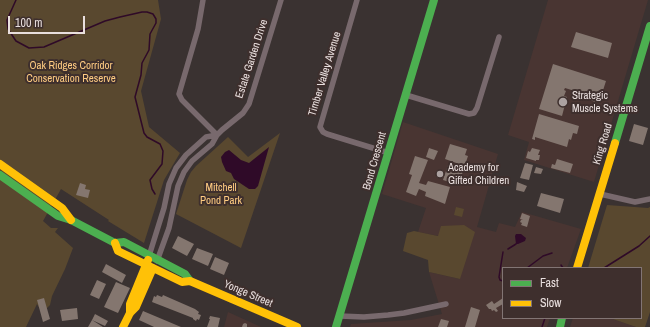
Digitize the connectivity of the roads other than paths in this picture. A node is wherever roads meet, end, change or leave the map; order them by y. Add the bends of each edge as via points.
1 (203, 0) edge
2 (281, 0) edge
3 (357, 0) edge
4 (434, 0) edge
5 (650, 26) edge
6 (499, 37) dead end
7 (406, 95) junction
8 (217, 135) junction
9 (389, 153) junction
10 (0, 164) edge
11 (0, 175) edge
12 (600, 194) junction
13 (650, 199) edge
14 (71, 220) junction
15 (159, 226) junction
16 (169, 228) junction
17 (115, 243) junction
18 (149, 256) junction
19 (157, 260) junction
20 (150, 267) junction
21 (577, 267) edge
22 (190, 281) junction
23 (446, 304) dead end
24 (340, 316) junction
25 (127, 326) edge
26 (297, 327) edge
27 (336, 327) edge

1 - 8 street via 198,29 179,94
2 - 8 street, Estate Garden Drive via 249,104 244,113
3 - 9 street, Timber Valley Avenue via 320,127 327,134
4 - 7 main road, Bond Crescent
5 - 12 main road, King Road
6 - 7 street via 478,108 474,113
7 - 9 main road, Bond Crescent
8 - 15 street, Estate Garden Drive via 206,137 176,168
8 - 16 street, Estate Garden Drive via 212,144 192,161 184,172
9 - 24 main road, Bond Crescent
10 - 14 main road, Yonge Street via 62,208
11 - 14 main road, Yonge Street via 58,216
12 - 13 street via 635,202
12 - 21 main road, King Road
14 - 17 main road, Yonge Street
15 - 16 street
15 - 18 street, Estate Garden Drive
16 - 19 street, Estate Garden Drive
17 - 18 main road, Yonge Street via 124,242
17 - 20 main road, Yonge Street via 118,251
18 - 19 main road, Yonge Street
18 - 20 main road
19 - 20 street, Estate Garden Drive
19 - 22 main road, Yonge Street via 185,274
20 - 22 main road, Yonge Street via 182,282
20 - 25 main road
22 - 26 main road, Yonge Street
23 - 24 street via 388,315
24 - 27 main road, Bond Crescent

